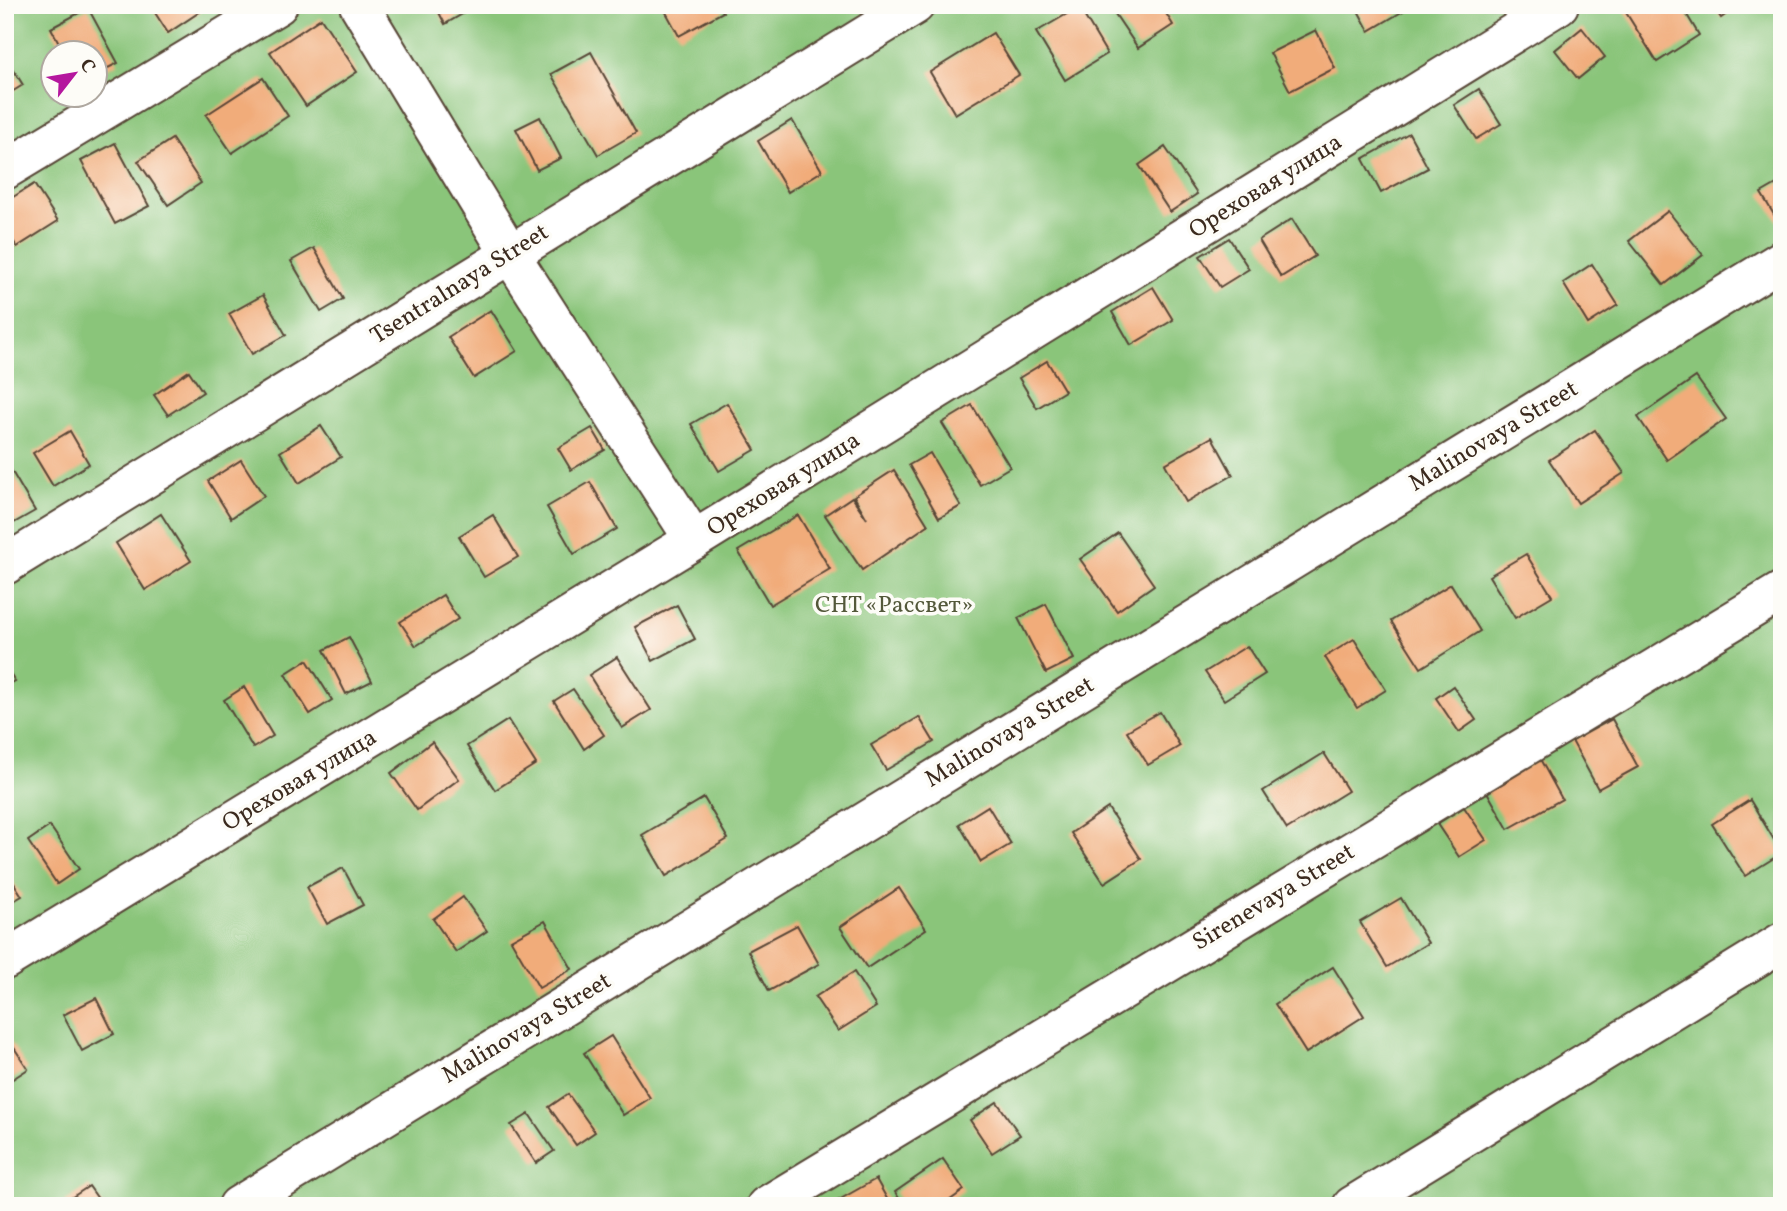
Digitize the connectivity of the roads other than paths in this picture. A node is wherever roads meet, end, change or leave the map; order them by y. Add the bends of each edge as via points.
1 (278, 5) edge
2 (359, 5) edge
3 (915, 5) edge
4 (1559, 5) edge
5 (5, 170) edge
6 (510, 254) junction
7 (1782, 260) edge
8 (694, 540) junction
9 (5, 565) edge
10 (1782, 591) edge
11 (1782, 942) edge
12 (5, 960) edge
13 (238, 1206) edge
14 (766, 1206) edge
15 (1352, 1206) edge

1 - 5 street
2 - 6 street
3 - 6 street, Tsentralnaya Street
4 - 8 street, Ореховая улица
6 - 8 street
6 - 9 street, Tsentralnaya Street
7 - 13 street, Malinovaya Street
8 - 12 street, Ореховая улица
10 - 14 street, Sirenevaya Street
11 - 15 street

